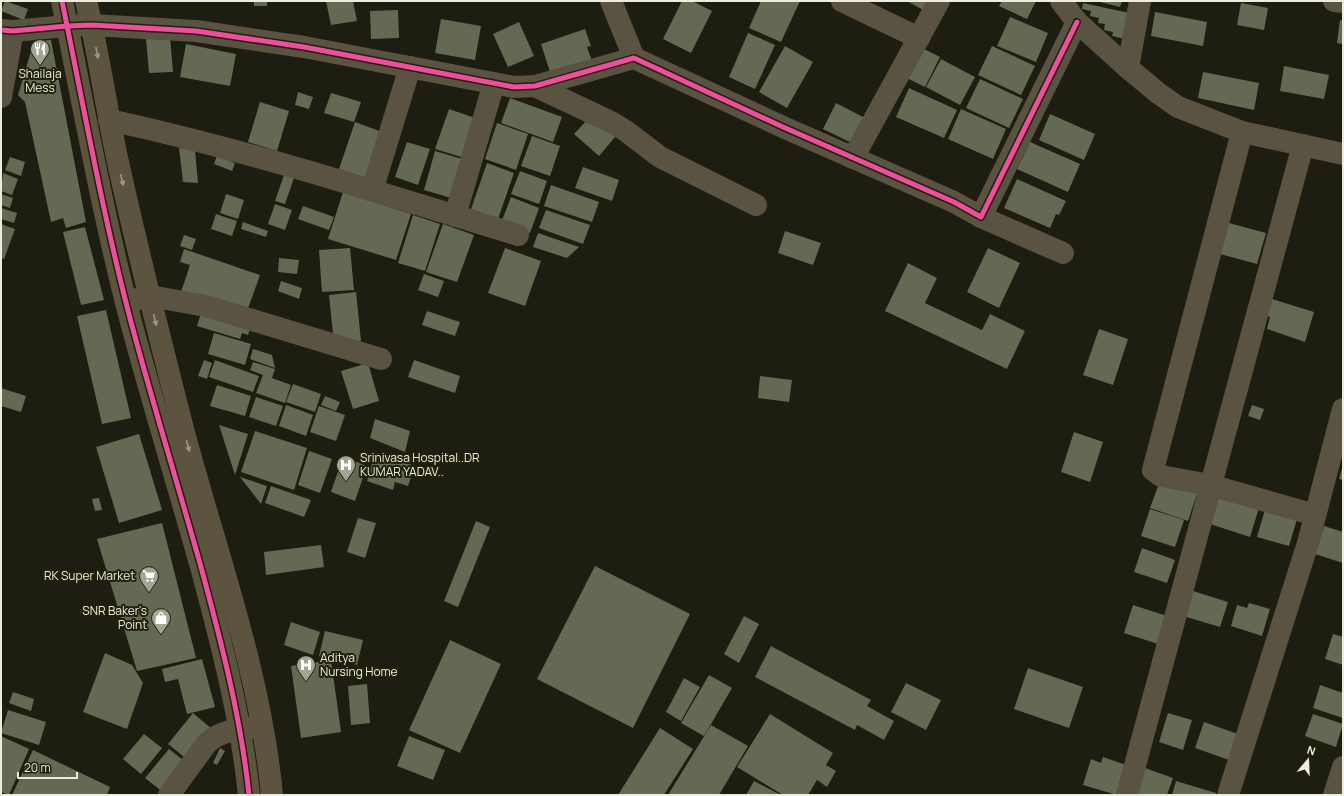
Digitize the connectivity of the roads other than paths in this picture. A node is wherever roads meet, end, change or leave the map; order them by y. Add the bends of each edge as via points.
1 (62, 1) edge
2 (86, 1) edge
3 (611, 1) edge
4 (842, 1) edge
5 (939, 1) edge
6 (1061, 1) edge
7 (1140, 1) edge
8 (1334, 1) edge
9 (1343, 2) edge
10 (1077, 22) junction
11 (67, 26) junction
12 (92, 26) junction
13 (7, 31) edge
14 (919, 38) junction
15 (634, 58) junction
16 (410, 67) junction
17 (1128, 68) junction
18 (494, 83) junction
19 (535, 86) junction
20 (1, 97) edge
21 (109, 120) junction
22 (1242, 132) junction
23 (1303, 145) junction
24 (1343, 154) edge
25 (853, 158) junction
26 (372, 191) junction
27 (756, 205) dead end
28 (455, 216) junction
29 (981, 217) junction
30 (518, 235) dead end
31 (1063, 253) dead end
32 (150, 296) junction
33 (126, 302) junction
34 (381, 359) dead end
35 (1343, 409) edge
36 (1210, 485) junction
37 (1315, 516) junction
38 (264, 727) junction
39 (240, 729) junction
40 (1343, 767) edge
41 (169, 795) edge
42 (249, 795) edge
43 (272, 795) edge
44 (1127, 795) edge
45 (1228, 795) edge
46 (1334, 795) edge

1 - 11 street
2 - 12 street
3 - 15 street
4 - 14 street
5 - 14 street
6 - 10 street
7 - 17 street
8 - 9 street
10 - 17 street
10 - 29 street
11 - 12 street
11 - 13 street
11 - 33 street via 95,170
12 - 16 street via 196,32
12 -> 21 street
13 - 20 street
14 - 25 street
15 - 19 street
15 - 25 street
16 - 18 street
16 - 26 street
17 - 22 street via 1178,107
18 - 19 street via 514,87
18 - 28 street
19 - 27 street via 613,123 660,157
21 - 26 street via 304,170
21 -> 32 street
22 - 23 street
22 - 36 street via 1153,468 1161,476
23 - 24 street
23 - 36 street
25 - 29 street via 954,202
26 - 28 street
28 - 30 street
29 - 31 street
32 - 33 street
32 - 34 street via 206,306
32 -> 38 street
33 - 39 street via 216,620
35 - 37 street
36 - 37 street
36 - 44 street
37 - 45 street
38 - 39 street
38 - 43 street
39 - 41 street via 224,732 207,743
39 - 42 street
40 - 46 street

